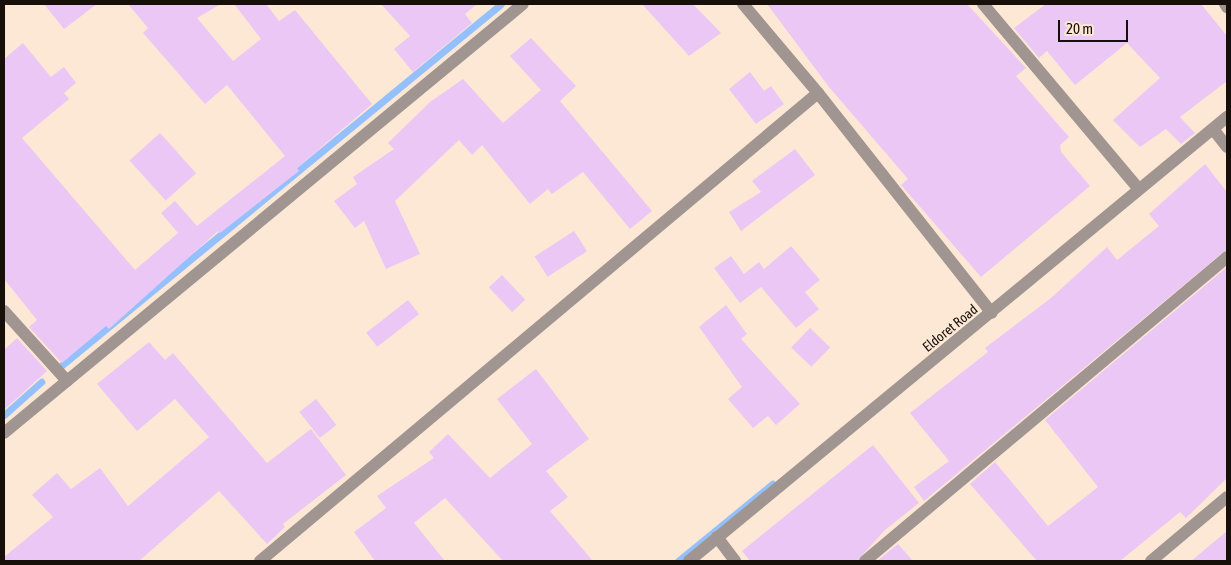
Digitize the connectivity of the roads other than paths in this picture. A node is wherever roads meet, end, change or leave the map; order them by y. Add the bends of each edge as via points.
1 (523, 4) edge
2 (743, 4) edge
3 (983, 4) edge
4 (1225, 4) edge
5 (1227, 7) edge
6 (818, 93) junction
7 (1227, 117) edge
8 (1213, 129) junction
9 (1227, 147) edge
10 (1139, 189) junction
11 (1227, 257) edge
12 (4, 311) edge
13 (992, 313) junction
14 (66, 381) junction
15 (4, 433) edge
16 (1227, 496) edge
17 (717, 538) junction
18 (260, 561) edge
19 (689, 561) edge
20 (735, 561) edge
21 (864, 561) edge
22 (1151, 561) edge

1 - 14 street
2 - 6 street
3 - 10 street
4 - 5 street
6 - 13 street
6 - 18 street
7 - 8 street, Eldoret Road
8 - 9 street
8 - 10 street, Eldoret Road
10 - 13 street, Eldoret Road
11 - 21 street
12 - 14 street
13 - 17 street, Eldoret Road
14 - 15 street
16 - 22 street
17 - 19 street, Eldoret Road
17 - 20 street

